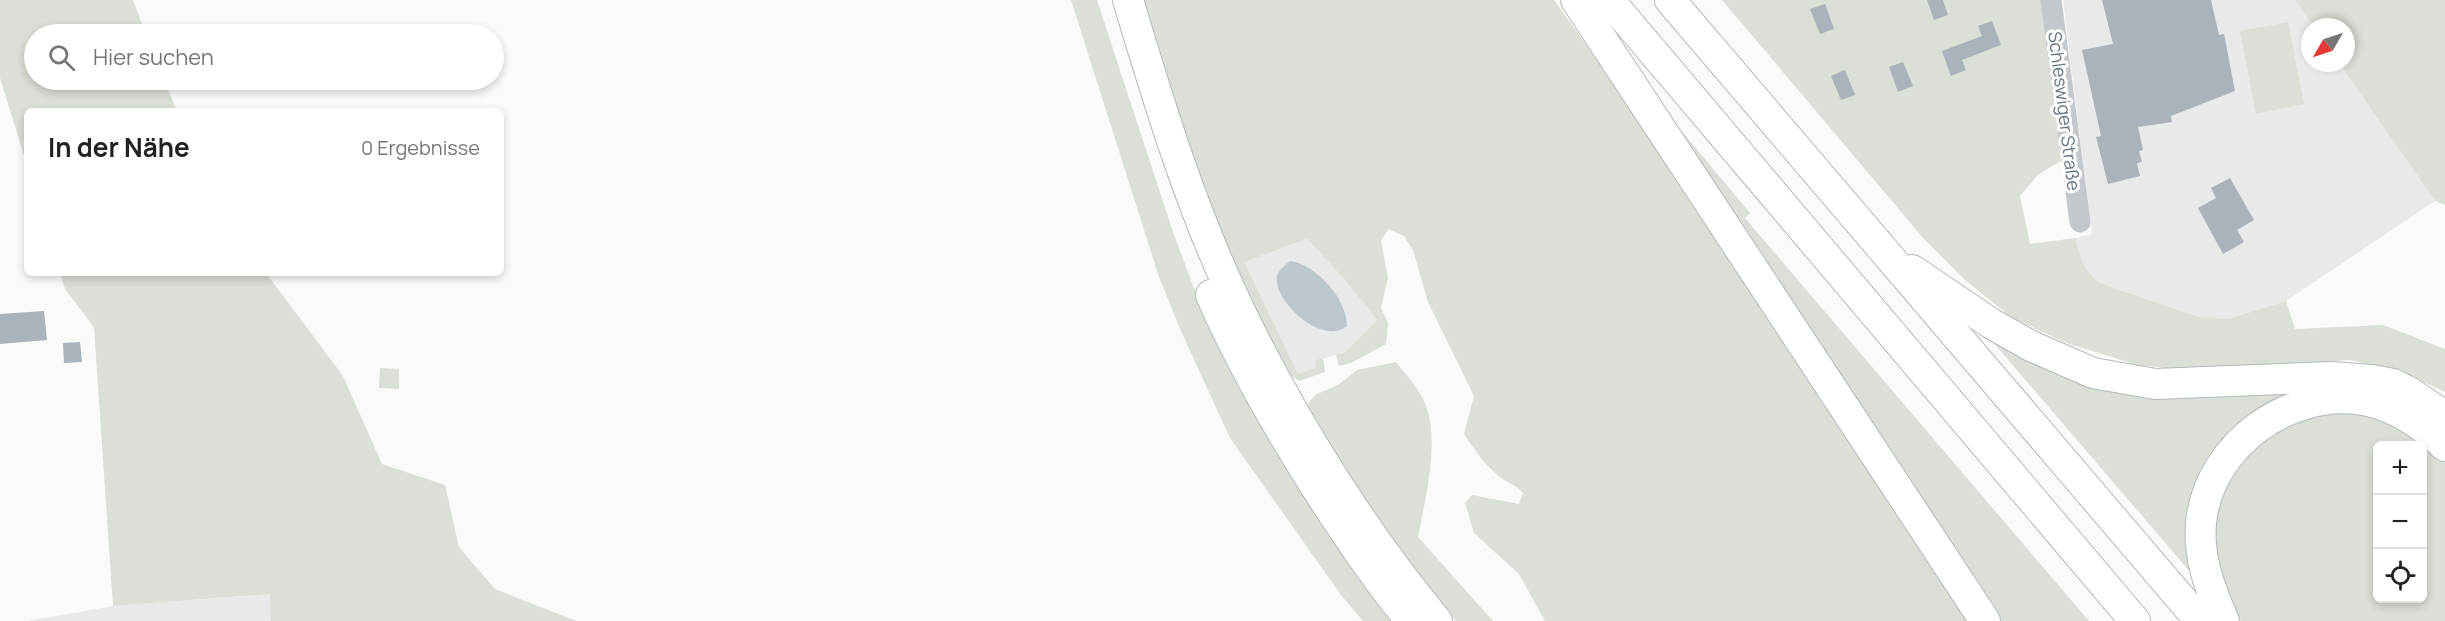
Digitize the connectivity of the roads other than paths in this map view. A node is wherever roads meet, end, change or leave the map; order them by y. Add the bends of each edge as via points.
1 (1107, 0) edge
2 (1128, 0) edge
3 (1576, 0) edge
4 (1609, 0) edge
5 (1670, 0) edge
6 (2051, 0) edge
7 (2080, 222) dead end
8 (1882, 250) junction
9 (2445, 416) edge
10 (2445, 446) edge
11 (1410, 621) edge
12 (1437, 621) edge
13 (1984, 621) edge
14 (2135, 621) edge
15 (2200, 621) edge
16 (2224, 621) edge

1 - 11 highway via 1157,158 1233,347 1300,463 1381,585
2 - 12 highway via 1166,127 1242,316 1312,443 1392,563
3 - 13 highway
4 - 14 highway
5 - 8 highway
6 - 7 street, Schleswiger Straße
8 - 9 highway via 1992,324 2092,374 2156,384 2331,377 2372,380 2393,384
8 - 15 highway
10 - 16 highway via 2411,418 2357,399 2314,401 2258,427 2215,478 2202,515 2204,567

